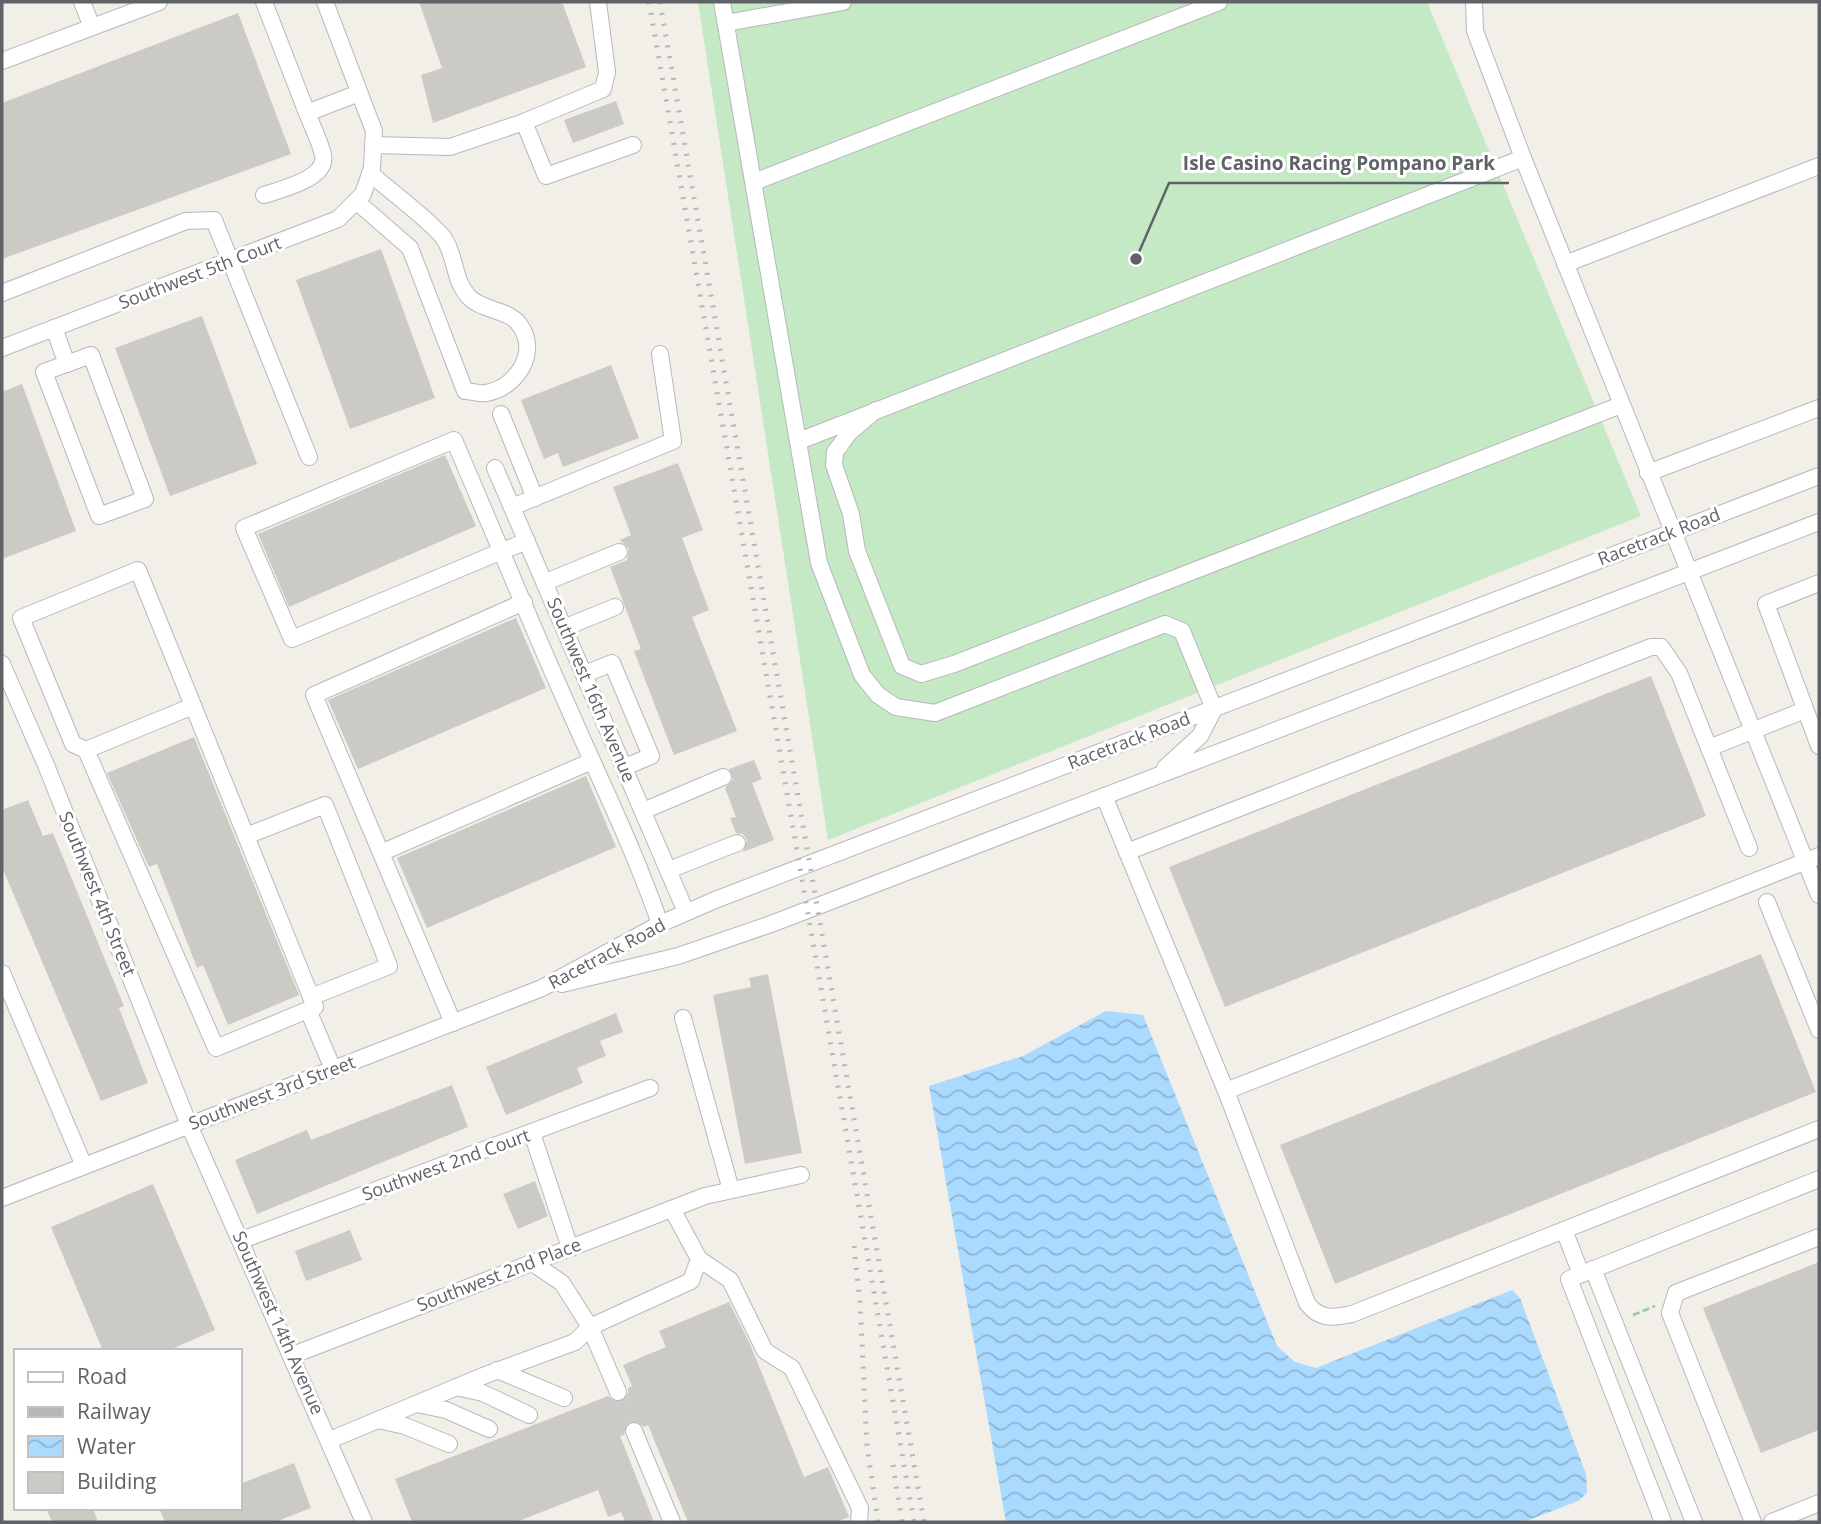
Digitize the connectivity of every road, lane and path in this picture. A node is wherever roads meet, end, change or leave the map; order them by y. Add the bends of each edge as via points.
1 (82, 2) edge
2 (159, 2) edge
3 (264, 2) edge
4 (325, 2) edge
5 (597, 2) edge
6 (722, 2) edge
7 (843, 2) edge
8 (1219, 2) edge
9 (1474, 2) edge
10 (726, 23) junction
11 (92, 27) junction
12 (2, 61) edge
13 (359, 93) junction
14 (307, 113) junction
15 (524, 122) junction
16 (373, 145) junction
17 (633, 145) dead end
18 (1523, 158) junction
19 (1819, 166) edge
20 (371, 170) junction
21 (754, 182) junction
22 (264, 195) dead end
23 (356, 201) junction
24 (231, 261) junction
25 (1565, 264) junction
26 (2, 293) edge
27 (54, 328) junction
28 (2, 348) edge
29 (660, 354) dead end
30 (67, 363) junction
31 (1621, 405) junction
32 (1819, 408) edge
33 (876, 410) junction
34 (501, 414) dead end
35 (799, 441) junction
36 (309, 457) dead end
37 (495, 468) dead end
38 (1648, 473) junction
39 (1819, 476) edge
40 (535, 498) junction
41 (512, 507) junction
42 (1819, 522) edge
43 (1672, 532) junction
44 (527, 541) junction
45 (502, 551) junction
46 (619, 552) dead end
47 (1689, 572) junction
48 (545, 582) junction
49 (1819, 583) edge
50 (524, 603) junction
51 (615, 607) dead end
52 (566, 627) junction
53 (2, 664) edge
54 (585, 674) junction
55 (193, 706) junction
56 (1213, 709) junction
57 (1805, 710) junction
58 (1754, 730) junction
59 (1819, 746) edge
60 (1709, 748) junction
61 (86, 750) junction
62 (592, 761) junction
63 (625, 768) junction
64 (1159, 775) junction
65 (723, 777) dead end
66 (1104, 796) junction
67 (643, 811) junction
68 (246, 836) junction
69 (737, 844) dead end
70 (1749, 848) dead end
71 (383, 852) junction
72 (1127, 852) junction
73 (1812, 858) edge
74 (670, 870) junction
75 (1819, 895) edge
76 (1767, 902) dead end
77 (686, 912) junction
78 (660, 924) junction
79 (2, 973) edge
80 (542, 988) junction
81 (310, 1004) junction
82 (1815, 1008) edge
83 (683, 1018) dead end
84 (453, 1023) junction
85 (1819, 1030) edge
86 (333, 1069) junction
87 (650, 1088) dead end
88 (1226, 1091) junction
89 (190, 1125) junction
90 (1819, 1129) edge
91 (531, 1133) junction
92 (84, 1166) junction
93 (801, 1175) dead end
94 (1819, 1180) edge
95 (731, 1190) junction
96 (2, 1198) edge
97 (672, 1209) junction
98 (1564, 1230) junction
99 (1819, 1237) edge
100 (242, 1240) junction
101 (570, 1248) junction
102 (699, 1259) junction
103 (531, 1262) junction
104 (1581, 1274) junction
105 (1659, 1304) dead end
106 (1633, 1315) dead end
107 (590, 1328) junction
108 (293, 1354) junction
109 (497, 1370) junction
110 (456, 1387) junction
111 (618, 1392) tunnel mouth
112 (564, 1398) dead end
113 (417, 1404) junction
114 (529, 1415) dead end
115 (378, 1420) junction
116 (489, 1429) dead end
117 (634, 1431) tunnel mouth
118 (330, 1440) junction
119 (449, 1444) dead end
120 (1819, 1503) edge
121 (365, 1522) edge
122 (672, 1522) edge
123 (859, 1522) edge
124 (1663, 1522) edge
125 (1694, 1522) edge
126 (1754, 1522) edge
127 (1772, 1522) edge

1 - 11 street
2 - 11 street
3 - 14 street
4 - 13 street
5 - 15 street via 607,72 603,89
6 - 10 street
7 - 10 street
8 - 21 street
9 - 18 street via 1475,30
10 - 21 street
11 - 12 street
13 - 14 street
13 - 16 street via 374,131
14 - 22 street via 324,157 321,167 307,179
15 - 16 street via 450,147
15 - 17 street via 546,176
16 - 20 street
18 - 25 street
18 - 33 street
19 - 25 street
20 - 23 street, Southwest 5th Court
20 - 23 street via 443,237 469,298 519,322 527,352 523,368 507,384 486,393 465,391 410,248
21 - 35 street
23 - 24 street, Southwest 5th Court via 338,219
24 - 26 street via 214,220 186,221
24 - 27 street, Southwest 5th Court
24 - 36 street
25 - 31 street
27 - 28 street, Southwest 5th Court
27 - 30 street
29 - 40 street via 673,441
30 - 30 street via 44,372 99,516 145,499 91,355
31 - 33 street via 921,674 902,666 857,551 851,514 834,465 835,452
31 - 38 street
32 - 38 street
33 - 35 street
34 - 40 street
35 - 56 street via 819,564 862,675 878,695 896,707 935,713 1164,624 1182,631
37 - 41 street, Southwest 16th Avenue
38 - 43 street
39 - 43 street, Racetrack Road
40 - 41 street
41 - 44 street, Southwest 16th Avenue
42 - 47 street, Racetrack Road
43 - 47 street
43 - 56 street, Racetrack Road
44 - 45 street
44 - 48 street, Southwest 16th Avenue
45 - 45 street via 292,639 244,528 454,440
45 - 50 street
46 - 48 street
47 - 58 street
47 - 64 street, Racetrack Road
48 - 52 street, Southwest 16th Avenue
49 - 57 street via 1766,604
50 - 62 street
50 - 71 street via 314,695
51 - 52 street
52 - 54 street, Southwest 16th Avenue
53 - 89 street, Southwest 4th Street
54 - 63 street, Southwest 16th Avenue
54 - 63 street via 612,663 642,733 651,756
55 - 61 street
55 - 61 street via 138,570 21,618 73,744
55 - 68 street
56 - 64 street via 1200,736
56 - 77 street, Racetrack Road
57 - 58 street
57 - 59 street
58 - 60 street
58 - 73 street
60 - 70 street
60 - 72 street via 1679,673 1661,647 1651,647
61 - 81 street via 216,1048
62 - 71 street
62 - 78 street
63 - 67 street, Southwest 16th Avenue
64 - 66 street, Racetrack Road
65 - 67 street
66 - 72 street
66 - 80 street, Racetrack Road via 708,947
67 - 74 street, Southwest 16th Avenue
68 - 81 street
68 - 81 street via 325,805 388,966
69 - 74 street
71 - 84 street
72 - 88 street
73 - 75 street
73 - 88 street
74 - 77 street, Southwest 16th Avenue
76 - 82 street
77 - 78 street, Racetrack Road
78 - 80 street, Racetrack Road
79 - 92 street
80 - 84 street, Southwest 3rd Street
81 - 86 street
82 - 85 street
83 - 95 street
84 - 86 street, Southwest 3rd Street
86 - 89 street, Southwest 3rd Street
87 - 91 street, Southwest 2nd Court
88 - 98 street via 1307,1303 1315,1313 1352,1314
89 - 92 street, Southwest 3rd Street
89 - 100 street, Southwest 14th Avenue
90 - 98 street
91 - 100 street, Southwest 2nd Court
91 - 101 street
92 - 96 street, Southwest 3rd Street
93 - 95 street, Southwest 2nd Place
94 - 104 street
95 - 97 street, Southwest 2nd Place
97 - 101 street, Southwest 2nd Place
97 - 102 street
98 - 104 street
99 - 126 street via 1676,1293 1670,1313
100 - 108 street, Southwest 14th Avenue
101 - 103 street, Southwest 2nd Place
102 - 107 street via 691,1281
102 - 123 street via 730,1280 765,1351 792,1368 860,1508
103 - 107 street via 562,1283
103 - 108 street, Southwest 2nd Place
104 - 124 street
104 - 125 street
105 - 106 path
107 - 109 street via 575,1342
107 - 111 street
108 - 118 street, Southwest 14th Avenue
109 - 110 street
109 - 112 street
110 - 113 street
110 - 114 street via 483,1393
113 - 115 street
113 - 116 street via 446,1410
115 - 118 street
115 - 119 street
117 - 122 street
118 - 121 street, Southwest 14th Avenue
120 - 127 street

